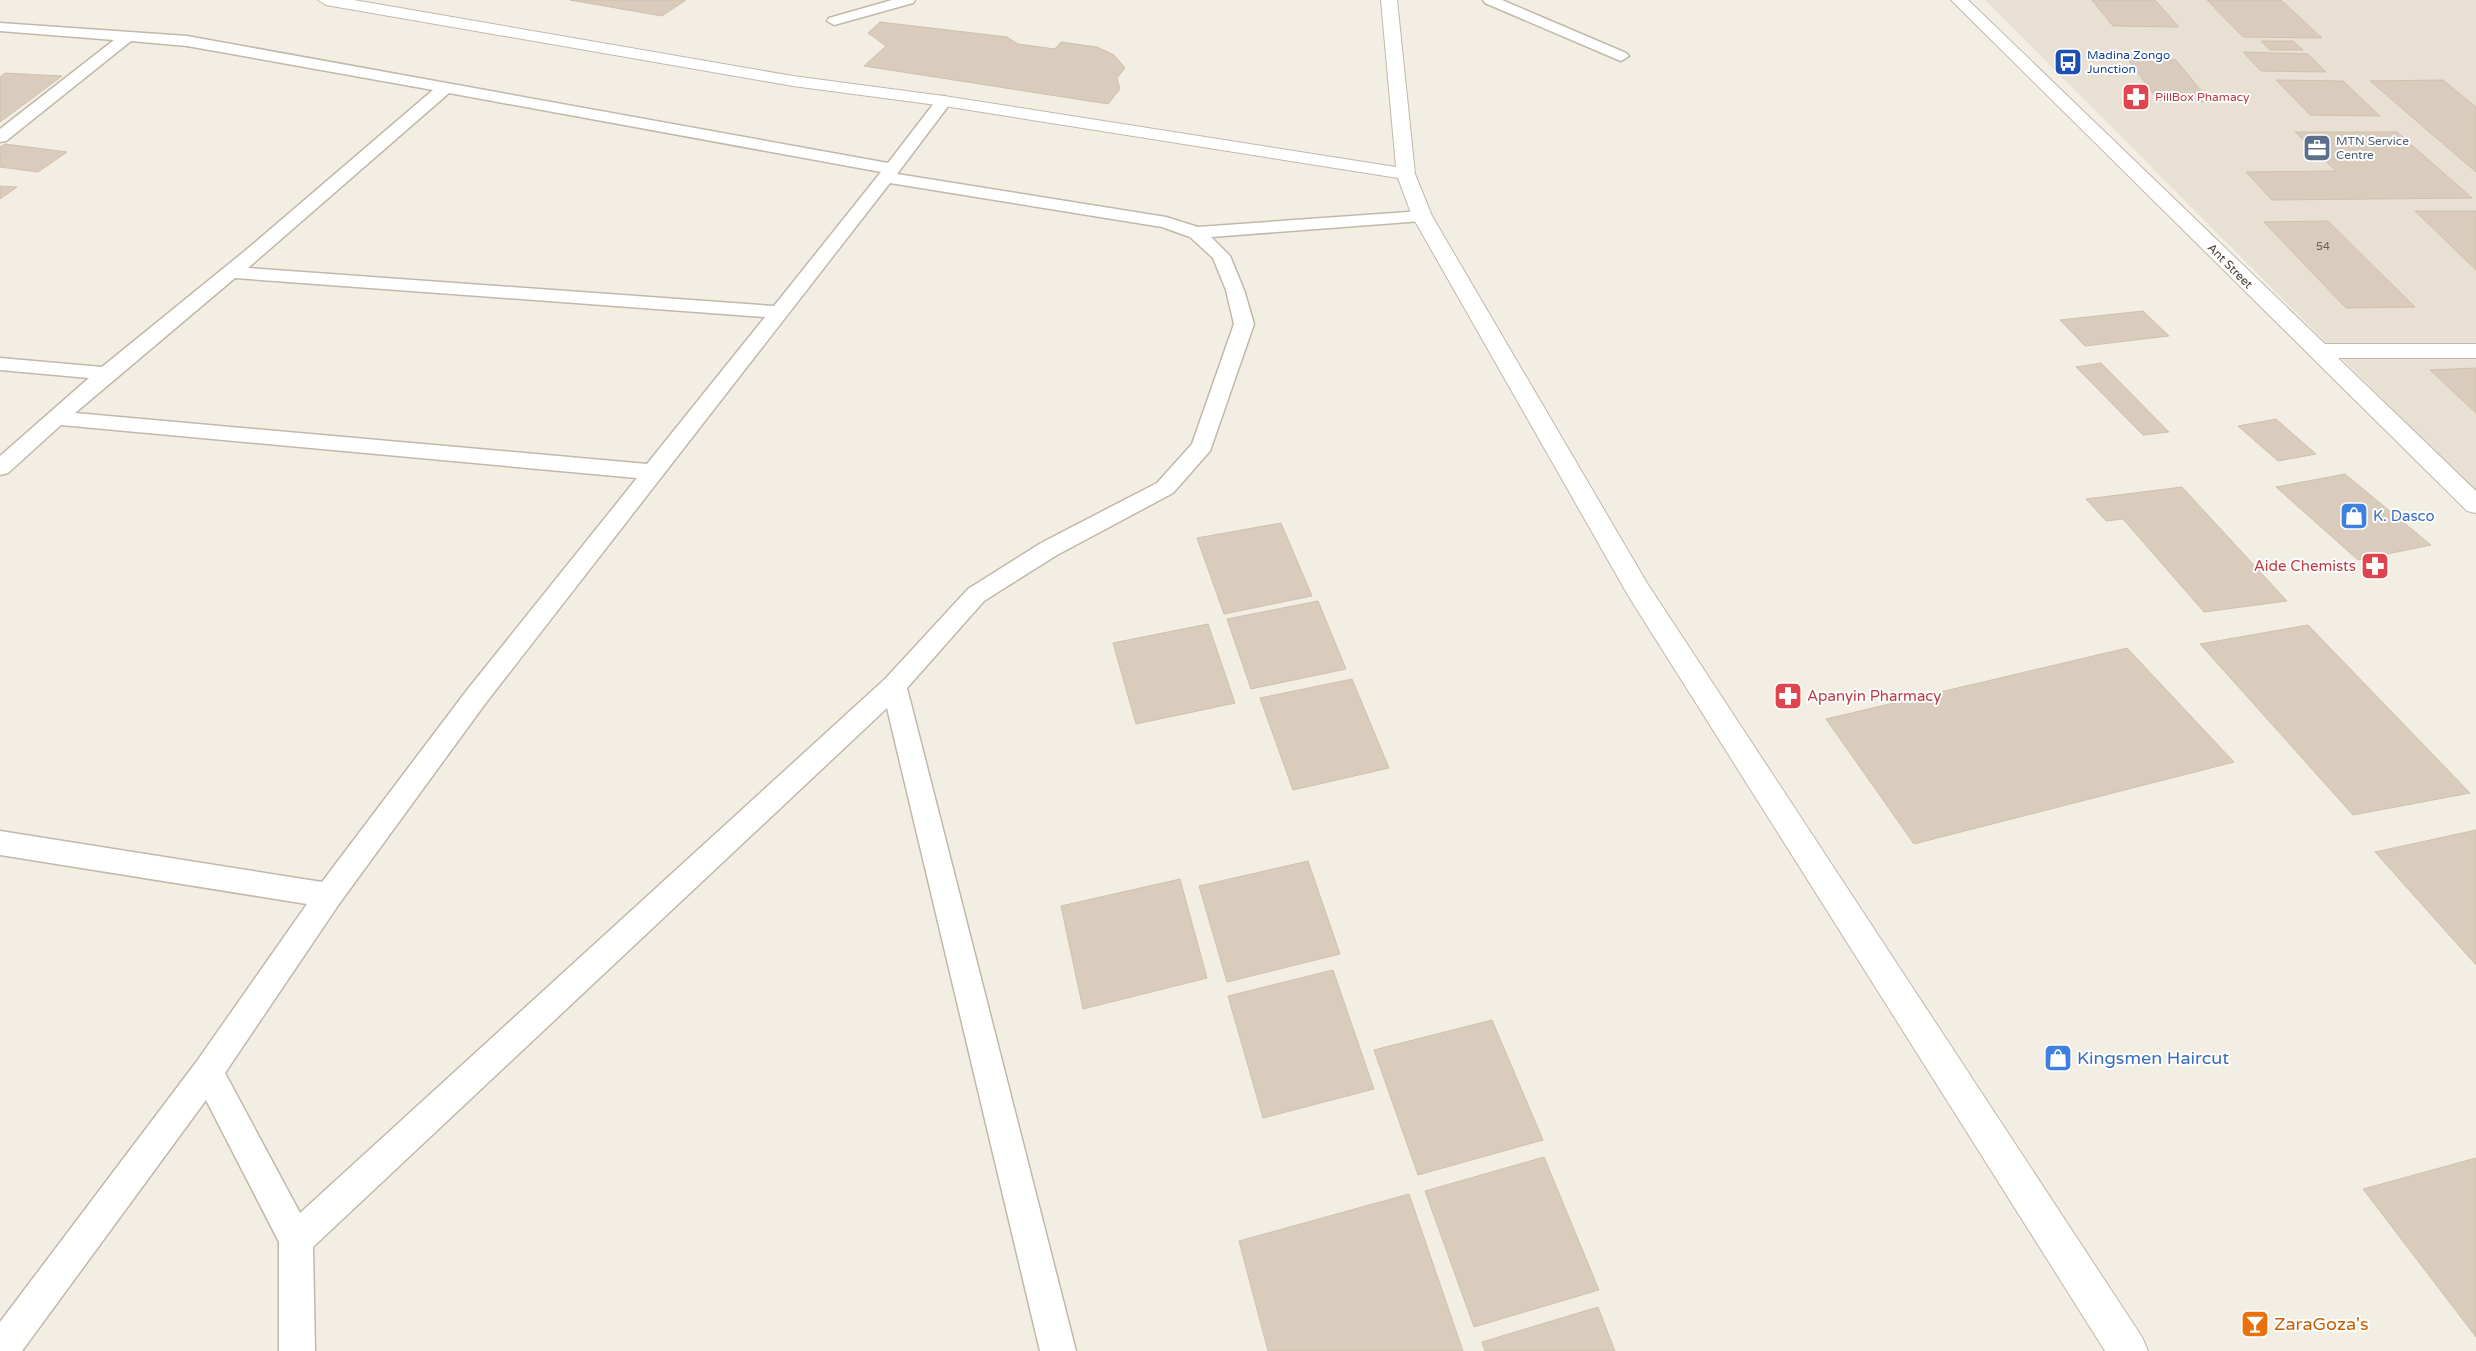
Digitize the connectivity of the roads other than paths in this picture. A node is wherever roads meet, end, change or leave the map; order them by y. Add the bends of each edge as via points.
1 (326, 0) edge
2 (908, 0) edge
3 (1389, 0) edge
4 (1490, 0) edge
5 (1964, 1) edge
6 (834, 20) dead end
7 (0, 27) edge
8 (127, 37) junction
9 (1621, 56) dead end
10 (447, 87) junction
11 (944, 101) junction
12 (0, 137) edge
13 (888, 173) junction
14 (1406, 174) junction
15 (1422, 216) junction
16 (1196, 232) junction
17 (230, 272) junction
18 (779, 312) junction
19 (2316, 351) junction
20 (2476, 351) edge
21 (0, 364) edge
22 (106, 374) junction
23 (57, 418) junction
24 (0, 468) edge
25 (654, 472) junction
26 (2476, 505) edge
27 (894, 686) junction
28 (0, 843) edge
29 (329, 895) junction
30 (208, 1072) junction
31 (296, 1240) junction
32 (3, 1342) edge
33 (297, 1351) edge
34 (1058, 1351) edge
35 (2128, 1351) edge

1 - 11 street via 793,81
2 - 6 lane
3 - 14 street
4 - 9 lane
5 - 19 street, Ant Street
7 - 8 lane
8 - 10 lane via 187,41
8 - 12 lane
10 - 13 lane
10 - 17 lane
11 - 13 lane
11 - 14 street
13 - 16 lane via 1166,222
13 - 18 lane
14 - 15 street
15 - 16 lane
15 - 35 street via 1638,590
16 - 27 lane via 1221,256 1244,324 1202,446 1164,488 1049,549 976,594
17 - 18 lane
17 - 22 lane
18 - 25 lane
19 - 20 street
19 - 26 street, Ant Street
21 - 22 lane
22 - 23 lane
23 - 24 lane
23 - 25 lane
25 - 29 lane via 476,697
27 - 31 lane
27 - 34 lane
28 - 29 lane
29 - 30 lane
30 - 31 lane
30 - 32 lane
31 - 33 lane

